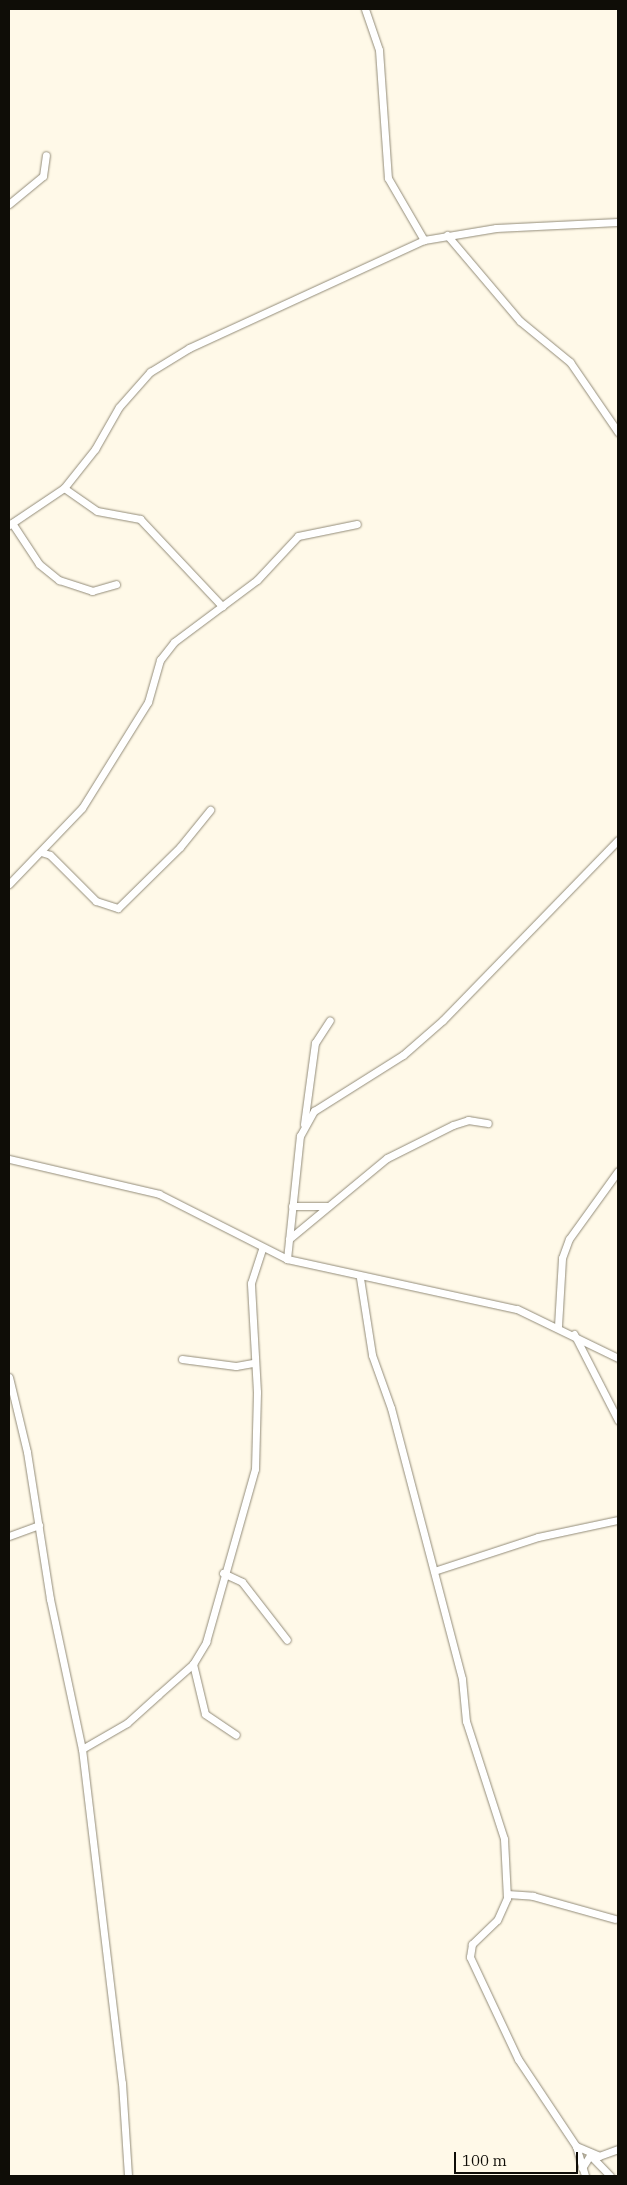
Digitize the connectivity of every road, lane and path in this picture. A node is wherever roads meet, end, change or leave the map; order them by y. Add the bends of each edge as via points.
1 (365, 9) edge
2 (46, 155) dead end
3 (9, 204) edge
4 (618, 222) edge
5 (447, 235) junction
6 (424, 240) junction
7 (618, 432) edge
8 (64, 488) junction
9 (10, 523) edge
10 (357, 524) dead end
11 (116, 584) dead end
12 (222, 606) junction
13 (210, 810) dead end
14 (618, 840) edge
15 (41, 852) junction
16 (9, 884) edge
17 (330, 1020) dead end
18 (488, 1123) dead end
19 (304, 1124) junction
20 (9, 1159) edge
21 (618, 1171) edge
22 (292, 1206) junction
23 (328, 1206) junction
24 (289, 1239) junction
25 (262, 1250) junction
26 (287, 1258) junction
27 (360, 1278) junction
28 (558, 1326) junction
29 (574, 1334) junction
30 (618, 1358) edge
31 (182, 1359) dead end
32 (253, 1363) junction
33 (9, 1377) edge
34 (618, 1420) edge
35 (618, 1520) edge
36 (39, 1525) junction
37 (9, 1536) edge
38 (434, 1571) junction
39 (223, 1573) junction
40 (287, 1640) dead end
41 (193, 1664) junction
42 (236, 1735) dead end
43 (82, 1748) junction
44 (507, 1894) junction
45 (615, 1919) dead end
46 (576, 2146) junction
47 (618, 2149) edge
48 (590, 2155) junction
49 (582, 2168) junction
50 (128, 2176) edge
51 (585, 2176) edge
52 (610, 2176) edge

1 - 6 street via 379,50 388,178
2 - 3 street via 43,176
4 - 5 street via 496,228
5 - 6 street
5 - 7 street via 520,321 570,362
6 - 8 street via 189,348 150,372 119,406 95,449
8 - 9 street
8 - 12 street via 97,511 140,519
9 - 11 street via 39,564 59,580 92,591
10 - 12 street via 298,536 280,559
12 - 15 street via 165,652 148,702 132,729 78,814
13 - 15 street via 180,847 118,908 96,902 50,855
14 - 19 street via 443,1020 403,1055 325,1102
15 - 16 street
17 - 19 street via 315,1043
18 - 23 street via 468,1120 412,1144
19 - 22 street
20 - 25 street via 159,1194 207,1215
21 - 28 street via 569,1239 561,1268
22 - 23 street
22 - 24 street
23 - 24 street
24 - 26 street
25 - 26 street
25 - 32 street via 251,1283
26 - 27 street
27 - 28 street via 517,1309
27 - 38 street via 372,1355 391,1408
28 - 29 street
29 - 30 street
29 - 34 street
31 - 32 street via 236,1366
32 - 39 street via 255,1469
33 - 36 street
35 - 38 street via 538,1537
36 - 37 street
36 - 43 street
38 - 44 street via 466,1694 466,1722 504,1839
39 - 40 street via 242,1582
39 - 41 street via 206,1642
41 - 42 street via 205,1714
41 - 43 street via 127,1723
43 - 50 street via 122,2083
44 - 45 street via 533,1896
44 - 46 street via 497,1920 472,1944 470,1957 518,2059
46 - 48 street
46 - 49 street
47 - 48 street
48 - 49 street
48 - 52 street
49 - 51 street

